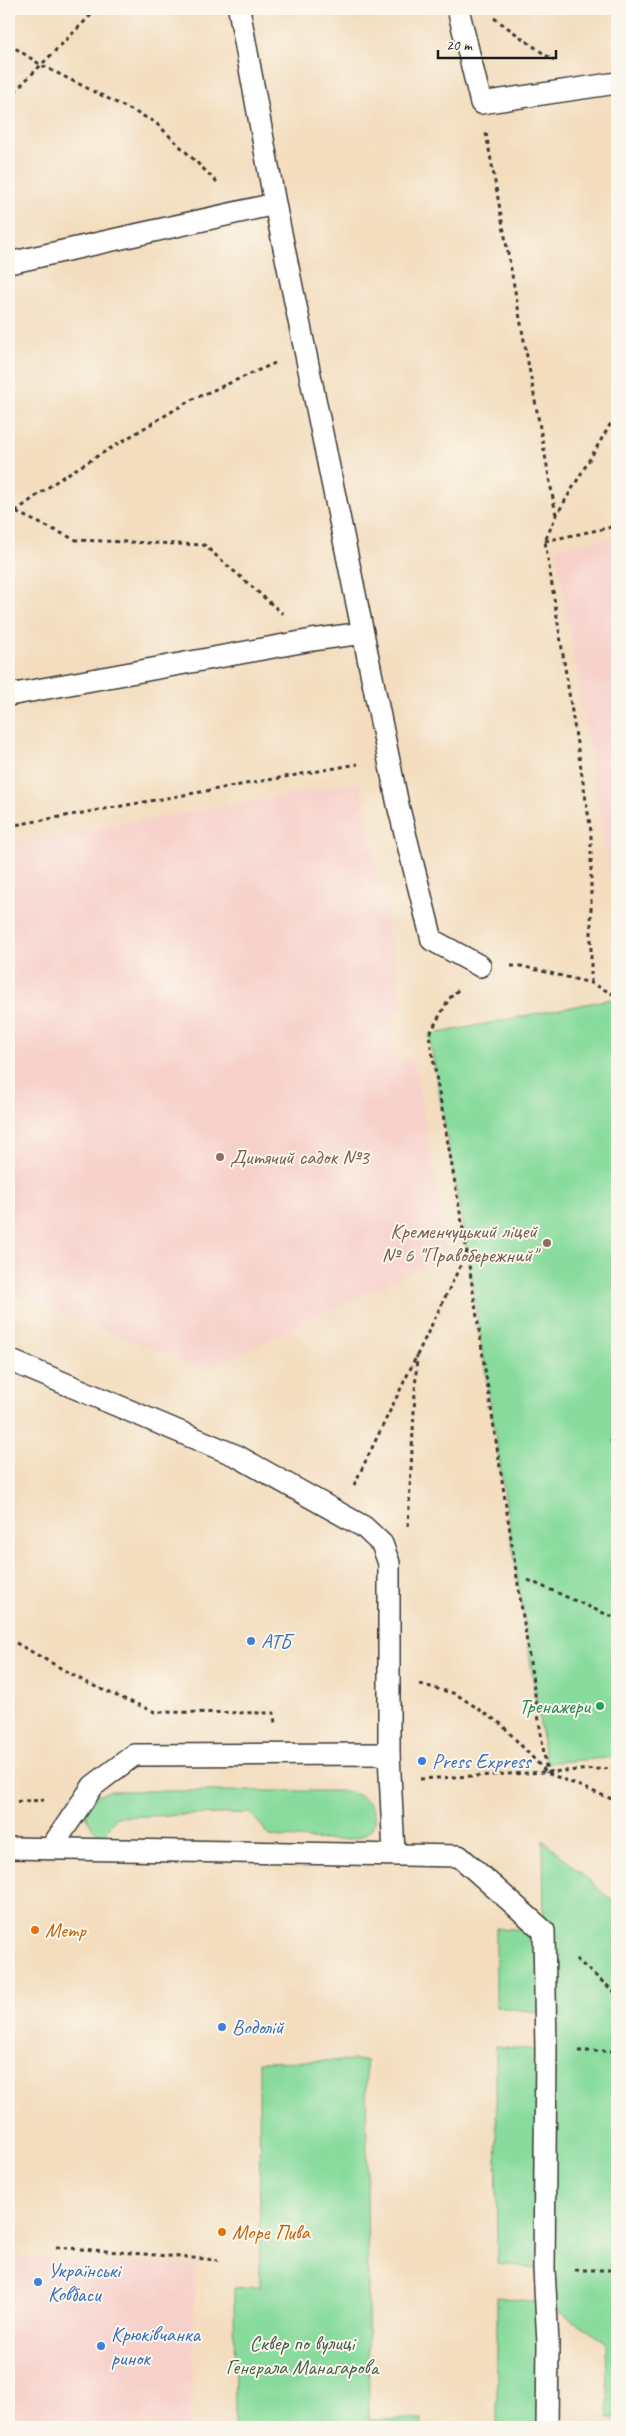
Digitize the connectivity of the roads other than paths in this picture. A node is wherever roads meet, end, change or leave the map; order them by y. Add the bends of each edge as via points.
1 (239, 9) edge
2 (458, 9) edge
3 (617, 83) edge
4 (275, 204) junction
5 (9, 263) edge
6 (363, 633) junction
7 (9, 695) edge
8 (480, 966) road end
9 (9, 1360) edge
10 (389, 1754) junction
11 (9, 1848) edge
12 (51, 1848) junction
13 (394, 1853) junction
14 (547, 2427) edge

1 - 4 lane
2 - 3 lane via 481,103
4 - 5 lane
4 - 6 lane
6 - 7 lane
6 - 8 lane via 398,805 432,940
9 - 10 lane via 237,1456 364,1527 382,1544 389,1563
10 - 12 lane via 134,1755 94,1786
10 - 13 lane
11 - 12 lane
12 - 13 lane
13 - 14 lane via 459,1856 544,1931

